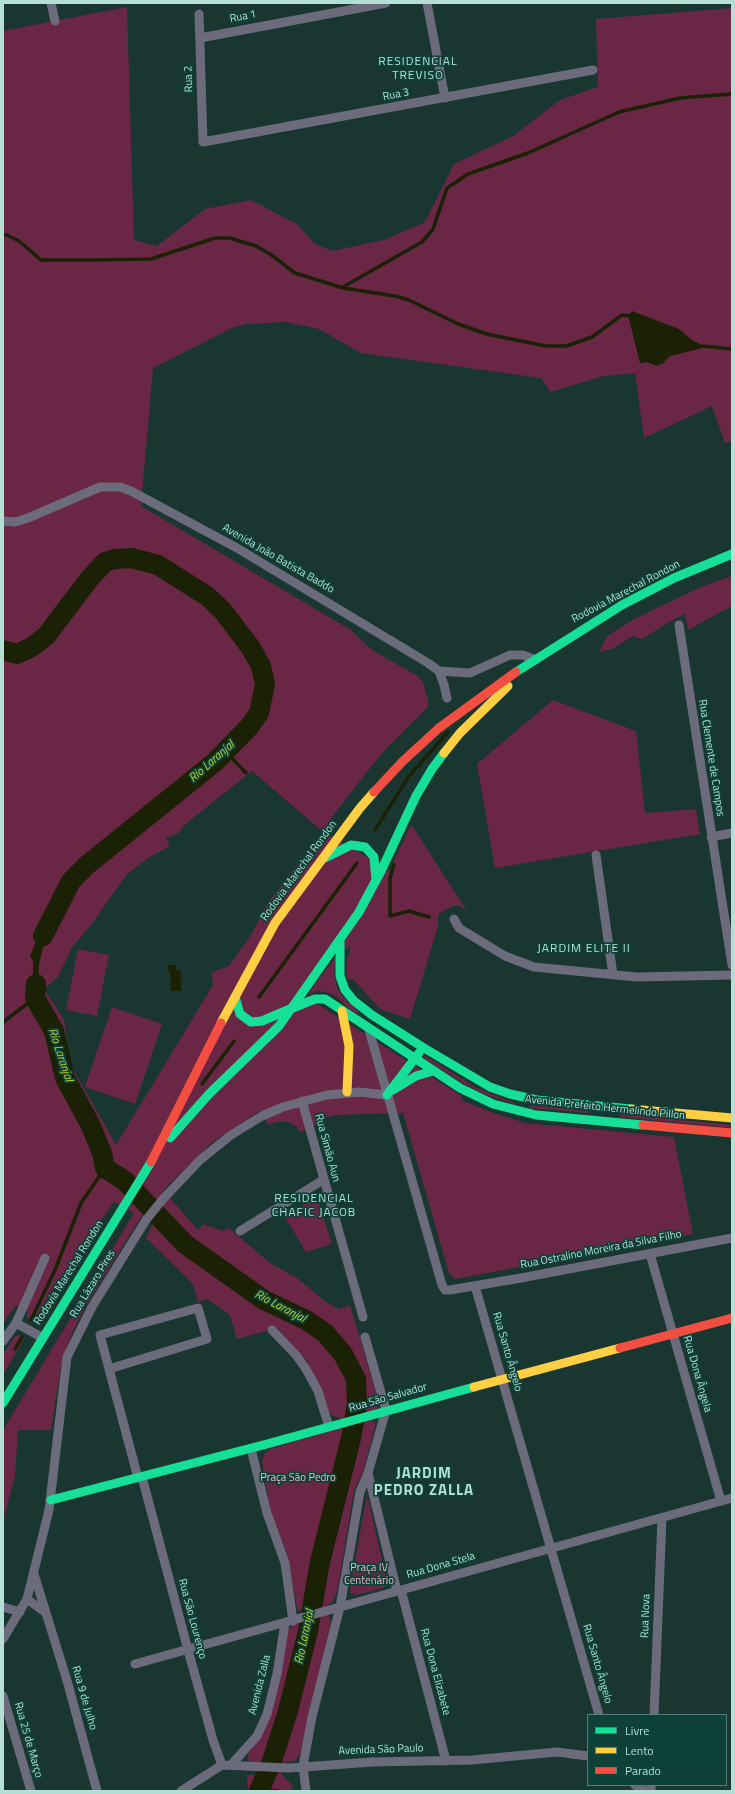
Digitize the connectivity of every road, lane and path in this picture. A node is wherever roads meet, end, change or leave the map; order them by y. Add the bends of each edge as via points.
1 (51, 3) edge
2 (386, 3) edge
3 (427, 3) edge
4 (199, 14) dead end
5 (55, 21) dead end
6 (200, 38) junction
7 (593, 70) dead end
8 (445, 98) junction
9 (204, 142) joint
10 (3, 521) edge
11 (732, 554) edge
12 (679, 625) dead end
13 (536, 660) junction
14 (439, 671) junction
15 (447, 698) dead end
16 (732, 833) edge
17 (711, 836) junction
18 (596, 855) dead end
19 (322, 860) junction
20 (376, 882) junction
21 (454, 919) dead end
22 (340, 940) junction
23 (732, 966) edge
24 (613, 975) junction
25 (732, 975) edge
26 (235, 997) junction
27 (293, 1008) junction
28 (342, 1011) junction
29 (369, 1030) junction
30 (424, 1048) junction
31 (414, 1058) junction
32 (433, 1071) junction
33 (347, 1092) junction
34 (387, 1095) junction
35 (523, 1097) junction
36 (302, 1101) junction
37 (607, 1106) junction
38 (521, 1112) junction
39 (732, 1118) edge
40 (606, 1121) junction
41 (732, 1133) edge
42 (156, 1155) junction
43 (323, 1180) junction
44 (240, 1231) dead end
45 (732, 1238) edge
46 (650, 1254) junction
47 (45, 1258) dead end
48 (475, 1286) junction
49 (363, 1317) dead end
50 (732, 1318) edge
51 (16, 1322) junction
52 (272, 1330) dead end
53 (673, 1334) junction
54 (365, 1337) dead end
55 (43, 1338) junction
56 (3, 1341) edge
57 (109, 1369) junction
58 (502, 1379) junction
59 (3, 1403) edge
60 (386, 1410) junction
61 (329, 1427) junction
62 (251, 1449) junction
63 (368, 1474) junction
64 (140, 1478) junction
65 (732, 1498) edge
66 (51, 1500) junction
67 (721, 1501) junction
68 (662, 1518) junction
69 (551, 1548) junction
70 (34, 1574) junction
71 (399, 1590) junction
72 (27, 1599) junction
73 (3, 1606) edge
74 (340, 1607) junction
75 (20, 1612) junction
76 (46, 1613) junction
77 (294, 1621) junction
78 (3, 1639) edge
79 (188, 1650) junction
80 (134, 1664) dead end
81 (3, 1696) edge
82 (599, 1714) edge
83 (654, 1714) edge
84 (587, 1756) edge
85 (446, 1761) junction
86 (227, 1765) junction
87 (303, 1766) junction
88 (306, 1790) edge
89 (31, 1791) edge
90 (97, 1791) edge
91 (181, 1791) edge

1 - 5 street
2 - 6 street, Rua 1
3 - 8 street
4 - 6 street, Rua 2
6 - 9 street, Rua 2
7 - 8 street, Rua 3
8 - 9 street, Rua 3
10 - 14 street, Avenida João Batista Baddo via 15,522 28,518 100,487 120,487 237,548
11 - 13 main road, Rodovia Marechal Rondon via 650,590 590,624
12 - 17 street, Rua Clemente de Campos
13 - 14 street via 523,655 510,655 470,673
13 - 19 main road, Rodovia Marechal Rondon via 454,716 419,747 360,808
13 - 20 main road, Rodovia Marechal Rondon via 471,721 441,757 416,796
14 - 15 street
16 - 17 street
17 - 23 street, Rua Clemente de Campos
18 - 24 street
19 - 20 main road via 346,847 361,846 368,849 374,858
19 - 26 main road, Rodovia Marechal Rondon via 275,923
20 - 22 main road, Rodovia Marechal Rondon
21 - 24 street via 459,928 519,962 546,969
22 - 27 main road, Rodovia Marechal Rondon
22 - 30 main road, Avenida Prefeito Hermelindo Pillon via 340,976 348,994 363,1008
24 - 25 street
26 - 27 main road via 240,1014 251,1022 262,1021
26 - 42 main road, Rodovia Marechal Rondon
27 - 28 main road, Avenida Prefeito Hermelindo Pillon via 320,998
27 - 42 main road, Rodovia Marechal Rondon via 266,1040 202,1102
28 - 29 main road, Avenida Prefeito Hermelindo Pillon
28 - 33 main road via 349,1046
29 - 31 main road, Avenida Prefeito Hermelindo Pillon
29 - 34 street
30 - 31 main road
30 - 35 main road, Avenida Prefeito Hermelindo Pillon via 490,1087
31 - 32 main road, Avenida Prefeito Hermelindo Pillon
31 - 34 main road
32 - 34 main road via 409,1079
32 - 38 main road, Avenida Prefeito Hermelindo Pillon via 492,1104
33 - 34 street, Rua Lázaro Pires
33 - 36 street, Rua Lázaro Pires
34 - 48 street via 443,1288 450,1290
35 - 37 main road, Avenida Prefeito Hermelindo Pillon
35 - 38 main road
36 - 43 street, Rua Simão Aun
36 - 66 street, Rua Lázaro Pires via 272,1110 231,1135 200,1160 146,1220 92,1306 67,1357
37 - 39 main road, Avenida Prefeito Hermelindo Pillon
37 - 40 main road
38 - 40 main road, Avenida Prefeito Hermelindo Pillon
40 - 41 main road, Avenida Prefeito Hermelindo Pillon
42 - 55 main road, Rodovia Marechal Rondon
43 - 44 street
43 - 49 street, Rua Simão Aun
45 - 46 street, Rua Ostralino Moreira da Silva Filho
46 - 48 street, Rua Ostralino Moreira da Silva Filho
46 - 53 street, Rua Dona Ângela
47 - 51 street
48 - 58 street, Rua Santo Ângelo
50 - 53 main road, Rua São Salvador
51 - 55 street
51 - 56 street
52 - 61 street via 306,1369 318,1391
53 - 58 main road, Rua São Salvador
53 - 67 street, Rua Dona Ângela
54 - 60 street
55 - 59 main road, Rodovia Marechal Rondon
57 - 57 street, Rua São Lourenço via 100,1335 198,1308 207,1339
57 - 64 street, Rua São Lourenço
58 - 60 main road, Rua São Salvador
58 - 69 street, Rua Santo Ângelo
60 - 61 main road, Rua São Salvador
60 - 63 street
61 - 62 main road, Rua São Salvador
62 - 64 main road, Rua São Salvador
62 - 77 street via 267,1513 285,1563
63 - 71 street, Rua Dona Elizabete
63 - 74 street via 360,1492
64 - 66 main road, Rua São Salvador
64 - 79 street, Rua São Lourenço
65 - 67 street, Rua Dona Stela
66 - 70 street, Rua Lázaro Pires
67 - 68 street, Rua Dona Stela
68 - 69 street, Rua Dona Stela
68 - 83 street, Rua Nova
69 - 71 street, Rua Dona Stela
69 - 82 street, Rua Santo Ângelo
70 - 72 street, Rua Lázaro Pires
70 - 76 street, Rua 9 de Julho
71 - 74 street, Rua Dona Stela
71 - 85 street, Rua Dona Elizabete
72 - 75 street, Rua Lázaro Pires
72 - 76 street
73 - 75 street
74 - 77 street, Rua Dona Stela
74 - 87 street via 312,1717
75 - 78 street, Rua Lázaro Pires
76 - 90 street, Rua 9 de Julho
77 - 79 street, Rua Dona Stela
77 - 86 street, Avenida Zalla via 267,1714 257,1736
79 - 80 street, Rua Dona Stela
79 - 86 street, Rua São Lourenço via 213,1740
81 - 89 street, Rua 25 de Março
84 - 85 street, Avenida São Paulo via 557,1752
85 - 87 street, Avenida São Paulo
86 - 87 street, Avenida São Paulo via 282,1768
86 - 91 street
87 - 88 street

